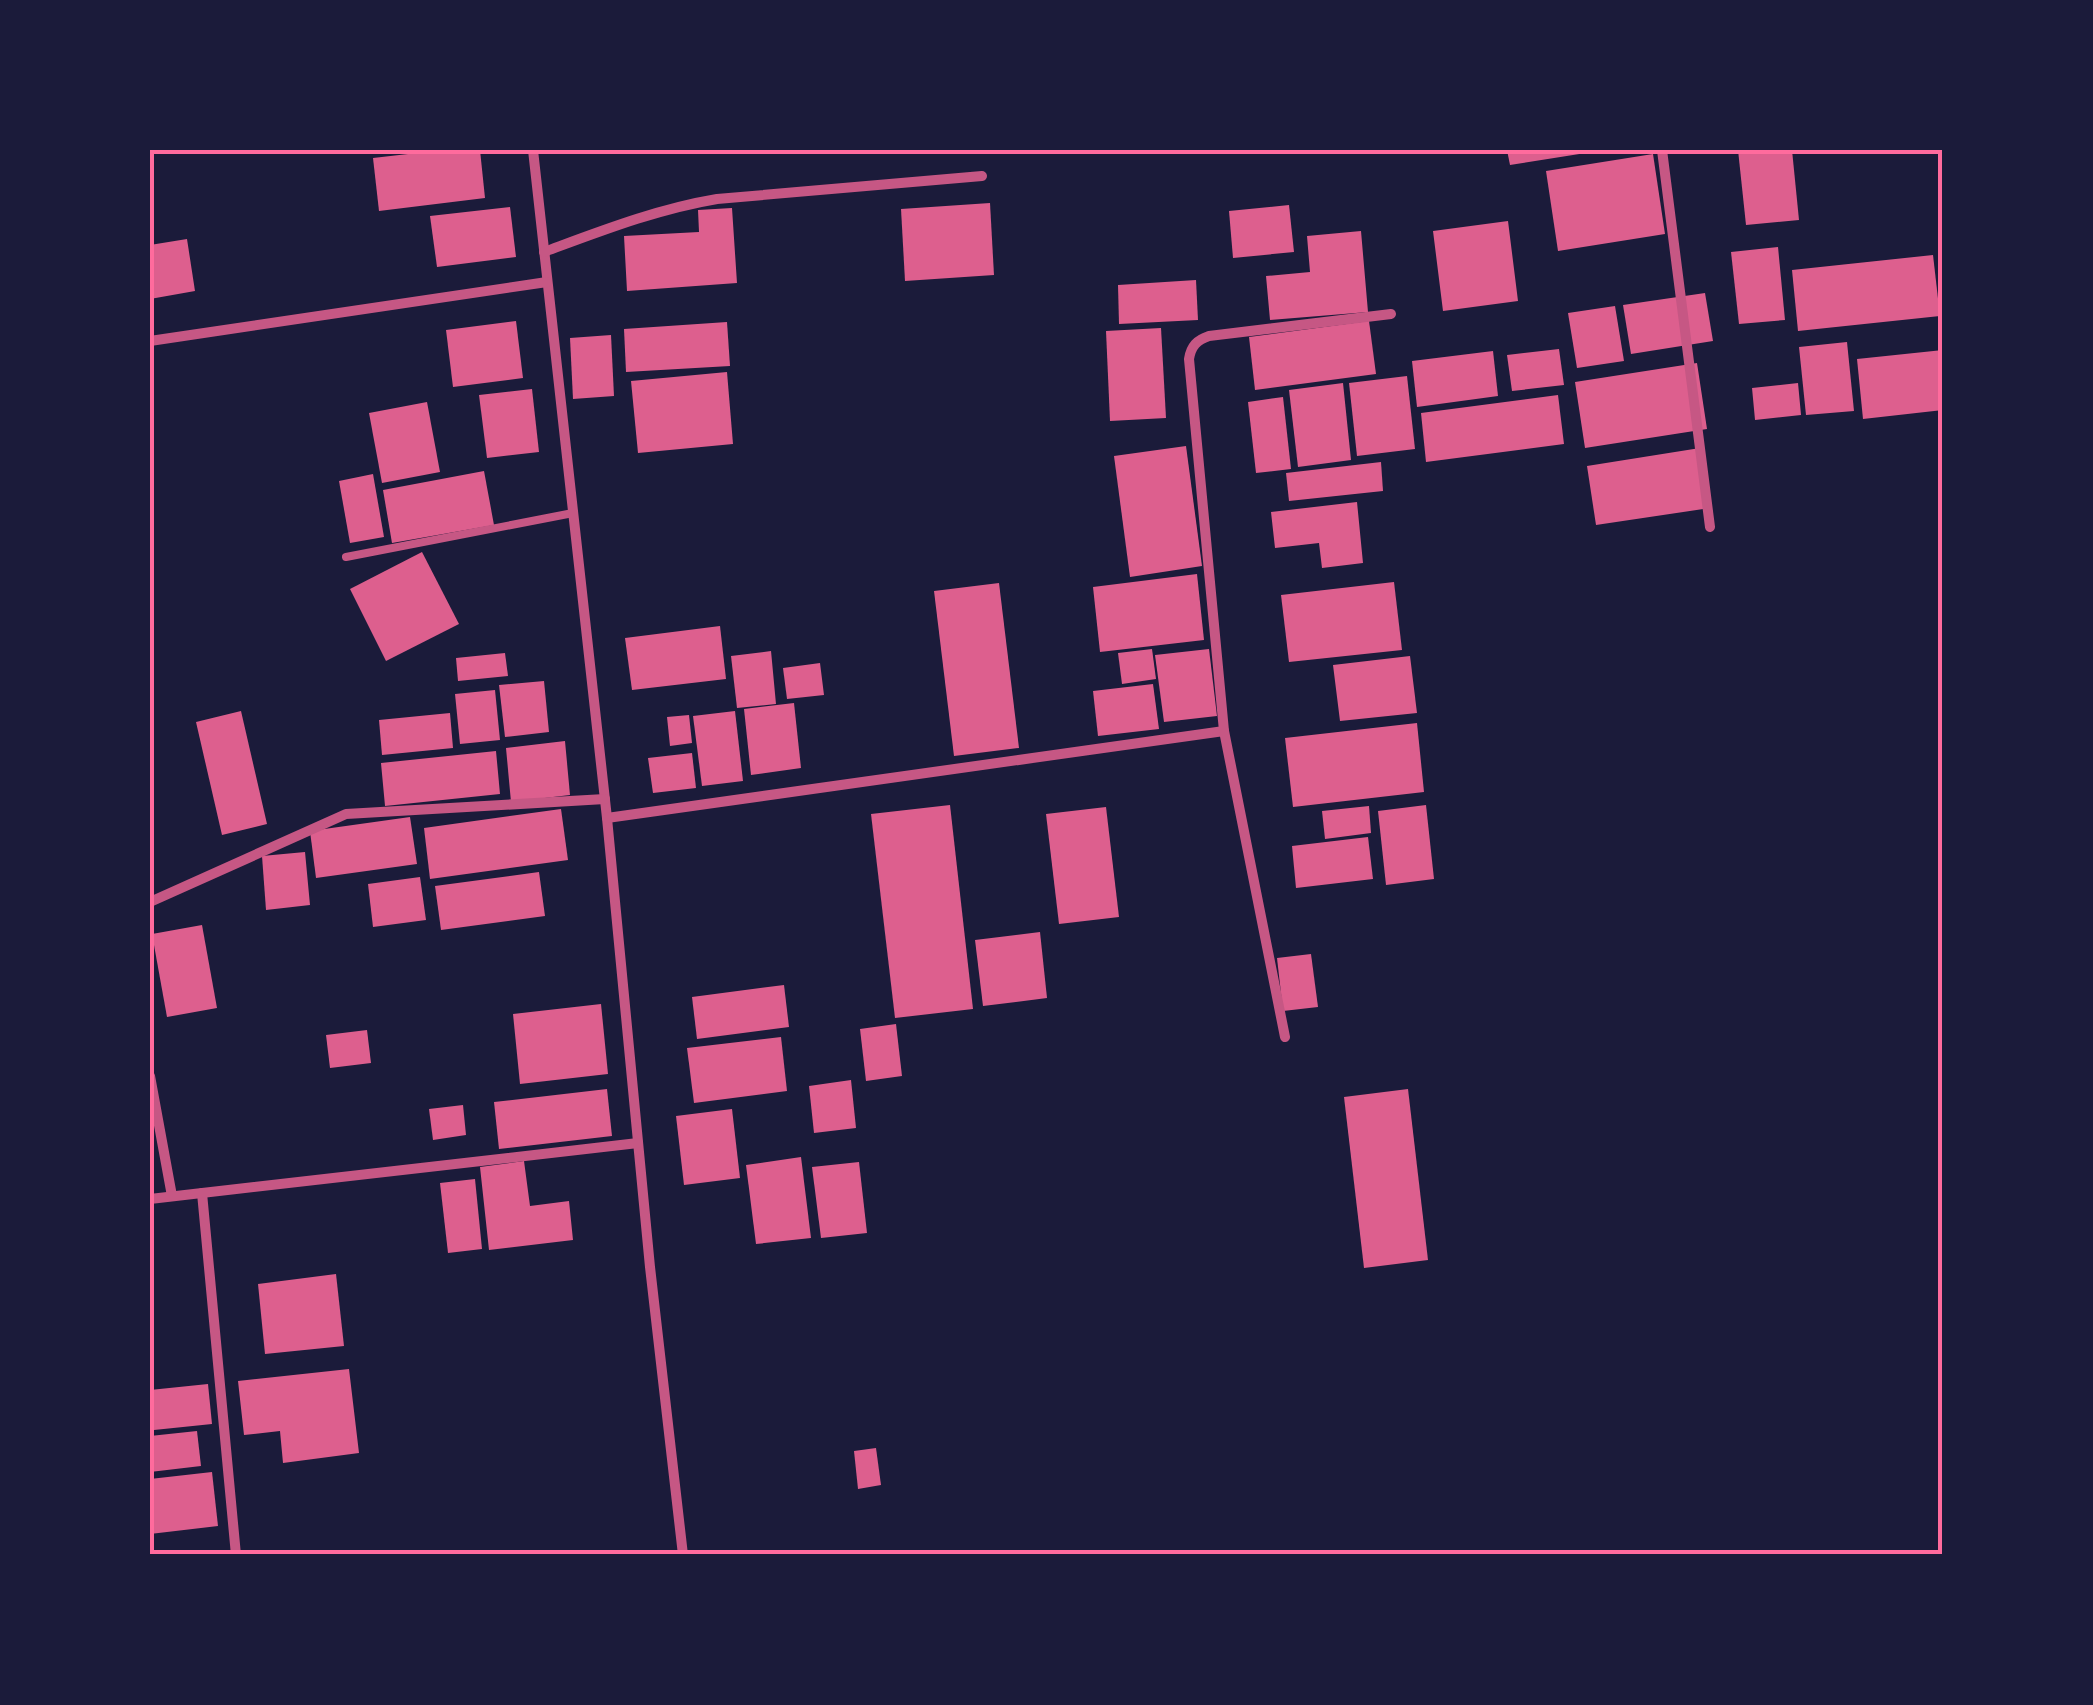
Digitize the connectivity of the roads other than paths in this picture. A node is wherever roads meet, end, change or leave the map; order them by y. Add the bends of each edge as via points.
1 (532, 150) edge
2 (1662, 150) edge
3 (982, 176) dead end
4 (544, 252) junction
5 (547, 282) junction
6 (1391, 314) dead end
7 (150, 341) edge
8 (573, 513) junction
9 (1710, 527) dead end
10 (346, 557) dead end
11 (1224, 730) junction
12 (605, 799) junction
13 (607, 818) junction
14 (150, 902) edge
15 (1286, 1037) dead end
16 (150, 1076) edge
17 (638, 1142) junction
18 (202, 1193) junction
19 (172, 1196) junction
20 (150, 1198) edge
21 (236, 1555) edge
22 (684, 1555) edge

1 - 4 street
2 - 9 street
3 - 4 street via 682,205
4 - 5 street
5 - 7 street
5 - 8 street
6 - 11 street via 1209,336 1190,350
8 - 10 lane
8 - 12 street
11 - 13 street
11 - 15 street
12 - 13 street
12 - 14 street via 346,814
13 - 17 street
16 - 19 street
17 - 18 street
17 - 22 street
18 - 19 street
18 - 21 street
19 - 20 street

